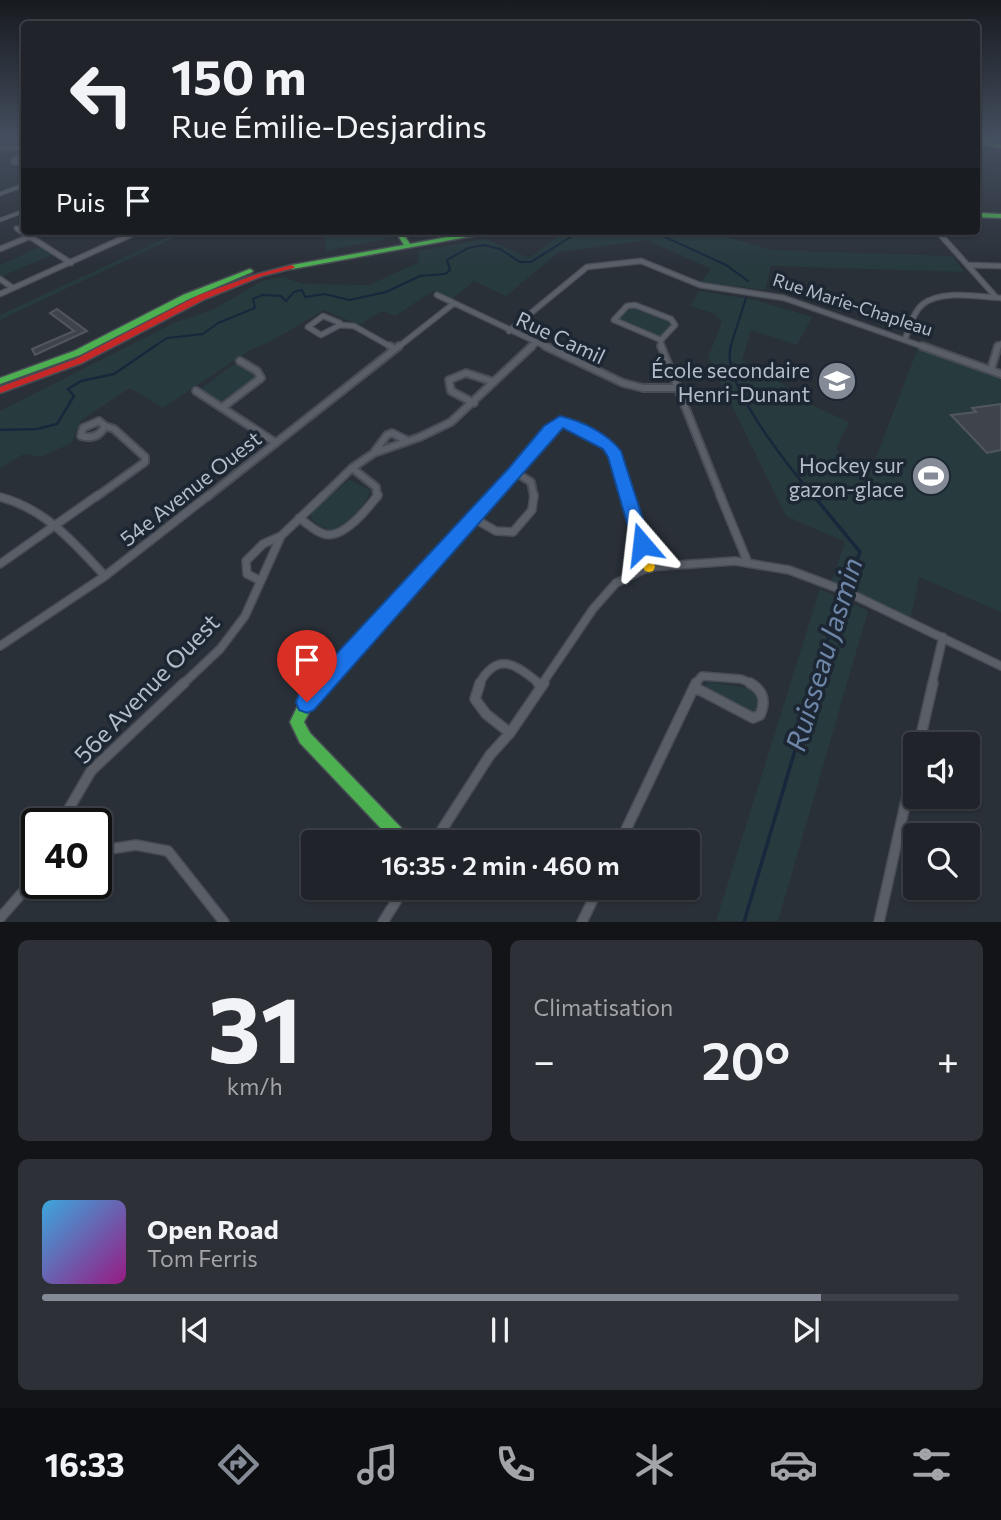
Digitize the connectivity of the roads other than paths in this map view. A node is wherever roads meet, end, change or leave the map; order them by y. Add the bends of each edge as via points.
1 (21, 187) edge
2 (0, 194) edge
3 (21, 212) edge
4 (980, 215) edge
5 (1001, 216) edge
6 (0, 220) edge
7 (16, 228) dead end
8 (21, 231) edge
9 (26, 235) edge
10 (122, 235) edge
11 (130, 235) edge
12 (429, 235) edge
13 (440, 235) edge
14 (941, 235) edge
15 (29, 237) junction
16 (126, 237) junction
17 (404, 238) edge
18 (0, 249) edge
19 (71, 263) junction
20 (968, 265) junction
21 (1001, 266) edge
22 (0, 279) edge
23 (13, 289) junction
24 (0, 294) edge
25 (437, 295) dead end
26 (998, 298) edge
27 (453, 304) junction
28 (148, 321) junction
29 (340, 325) junction
30 (509, 331) junction
31 (905, 339) junction
32 (661, 341) junction
33 (536, 343) junction
34 (1001, 344) edge
35 (396, 349) junction
36 (240, 361) dead end
37 (991, 369) junction
38 (1001, 374) edge
39 (0, 381) edge
40 (494, 382) junction
41 (677, 388) junction
42 (0, 390) edge
43 (196, 391) dead end
44 (474, 403) junction
45 (223, 407) junction
46 (105, 426) dead end
47 (408, 441) junction
48 (276, 443) junction
49 (374, 453) junction
50 (352, 468) junction
51 (515, 472) junction
52 (0, 497) edge
53 (473, 517) junction
54 (299, 518) junction
55 (55, 525) junction
56 (281, 536) junction
57 (748, 563) junction
58 (0, 564) edge
59 (649, 567) junction
60 (105, 576) junction
61 (259, 580) junction
62 (943, 637) junction
63 (0, 646) edge
64 (1001, 666) edge
65 (541, 685) junction
66 (694, 687) junction
67 (922, 732) edge
68 (510, 733) junction
69 (69, 808) edge
70 (904, 809) edge
71 (393, 830) edge
72 (442, 830) edge
73 (626, 830) edge
74 (112, 849) edge
75 (21, 894) edge
76 (397, 900) edge
77 (592, 900) edge
78 (0, 918) edge
79 (224, 922) edge
80 (383, 922) edge
81 (582, 922) edge
82 (879, 922) edge

1 - 2 street
3 - 6 street
4 - 5 main road
7 - 8 street
9 - 15 street
10 - 16 street
11 - 16 street
12 - 17 main road
13 - 17 main road
14 - 20 street
15 - 18 street
15 - 19 street
16 - 19 street
17 - 28 main road via 289,260 224,284
19 - 23 street
20 - 21 street
20 - 26 street
22 - 23 street
23 - 24 street
25 - 27 street, Rue Camil
26 - 31 street via 931,300 921,305
27 - 30 street, Rue Camil
27 - 35 street, 54e Avenue Ouest
28 - 39 main road
28 - 42 main road via 79,361
29 - 29 street via 327,316 308,327 321,335
29 - 35 street via 354,326
30 - 31 street, Rue Marie-Chapleau via 587,267 641,261 700,285 776,295
30 - 33 street, Rue Camil
31 - 37 street, Rue Marie-Chapleau
32 - 32 street via 617,323 614,317 630,304 671,319 675,325
32 - 41 street
33 - 40 street, 56e Avenue Ouest
33 - 41 street, Rue Camil via 632,386
34 - 37 street
35 - 48 street, 54e Avenue Ouest
36 - 45 street via 261,378
37 - 38 street, Rue Marie-Chapleau
40 - 44 street, 56e Avenue Ouest
40 - 44 street via 471,372 449,380 451,391
41 - 57 street
43 - 45 street
44 - 47 street, 56e Avenue Ouest via 451,422
45 - 48 street
46 - 55 street via 114,429 145,462
47 - 49 street, 56e Avenue Ouest
47 - 49 street, 56e Avenue Ouest via 397,433 387,435
48 - 60 street, 54e Avenue Ouest
49 - 50 street, 56e Avenue Ouest
50 - 54 street, 56e Avenue Ouest
50 - 54 street via 376,487 378,495 372,503 332,535
51 - 53 main road
51 - 53 street via 531,482 537,499 531,513 513,532 496,531
51 - 59 main road via 560,422 608,445
52 - 55 street via 31,506
53 - 71 main road via 307,702 297,722 305,738
54 - 56 street, 56e Avenue Ouest
55 - 58 street
55 - 60 street
56 - 61 street, 56e Avenue Ouest
56 - 61 street, 56e Avenue Ouest via 263,544 246,561 247,574
57 - 59 street
57 - 62 street via 819,580
59 - 65 street via 616,583
60 - 63 street, 54e Avenue Ouest
61 - 69 street, 56e Avenue Ouest via 245,616 220,649 91,771
62 - 64 street
62 - 67 street
65 - 68 street
65 - 68 street via 511,663 498,662 477,686 475,699
66 - 66 street via 753,718 760,715 765,703 760,688 747,680 702,676
66 - 73 street
68 - 72 street via 490,755
70 - 82 street
74 - 79 street via 136,845 168,851
75 - 78 street
76 - 80 street
77 - 81 street

